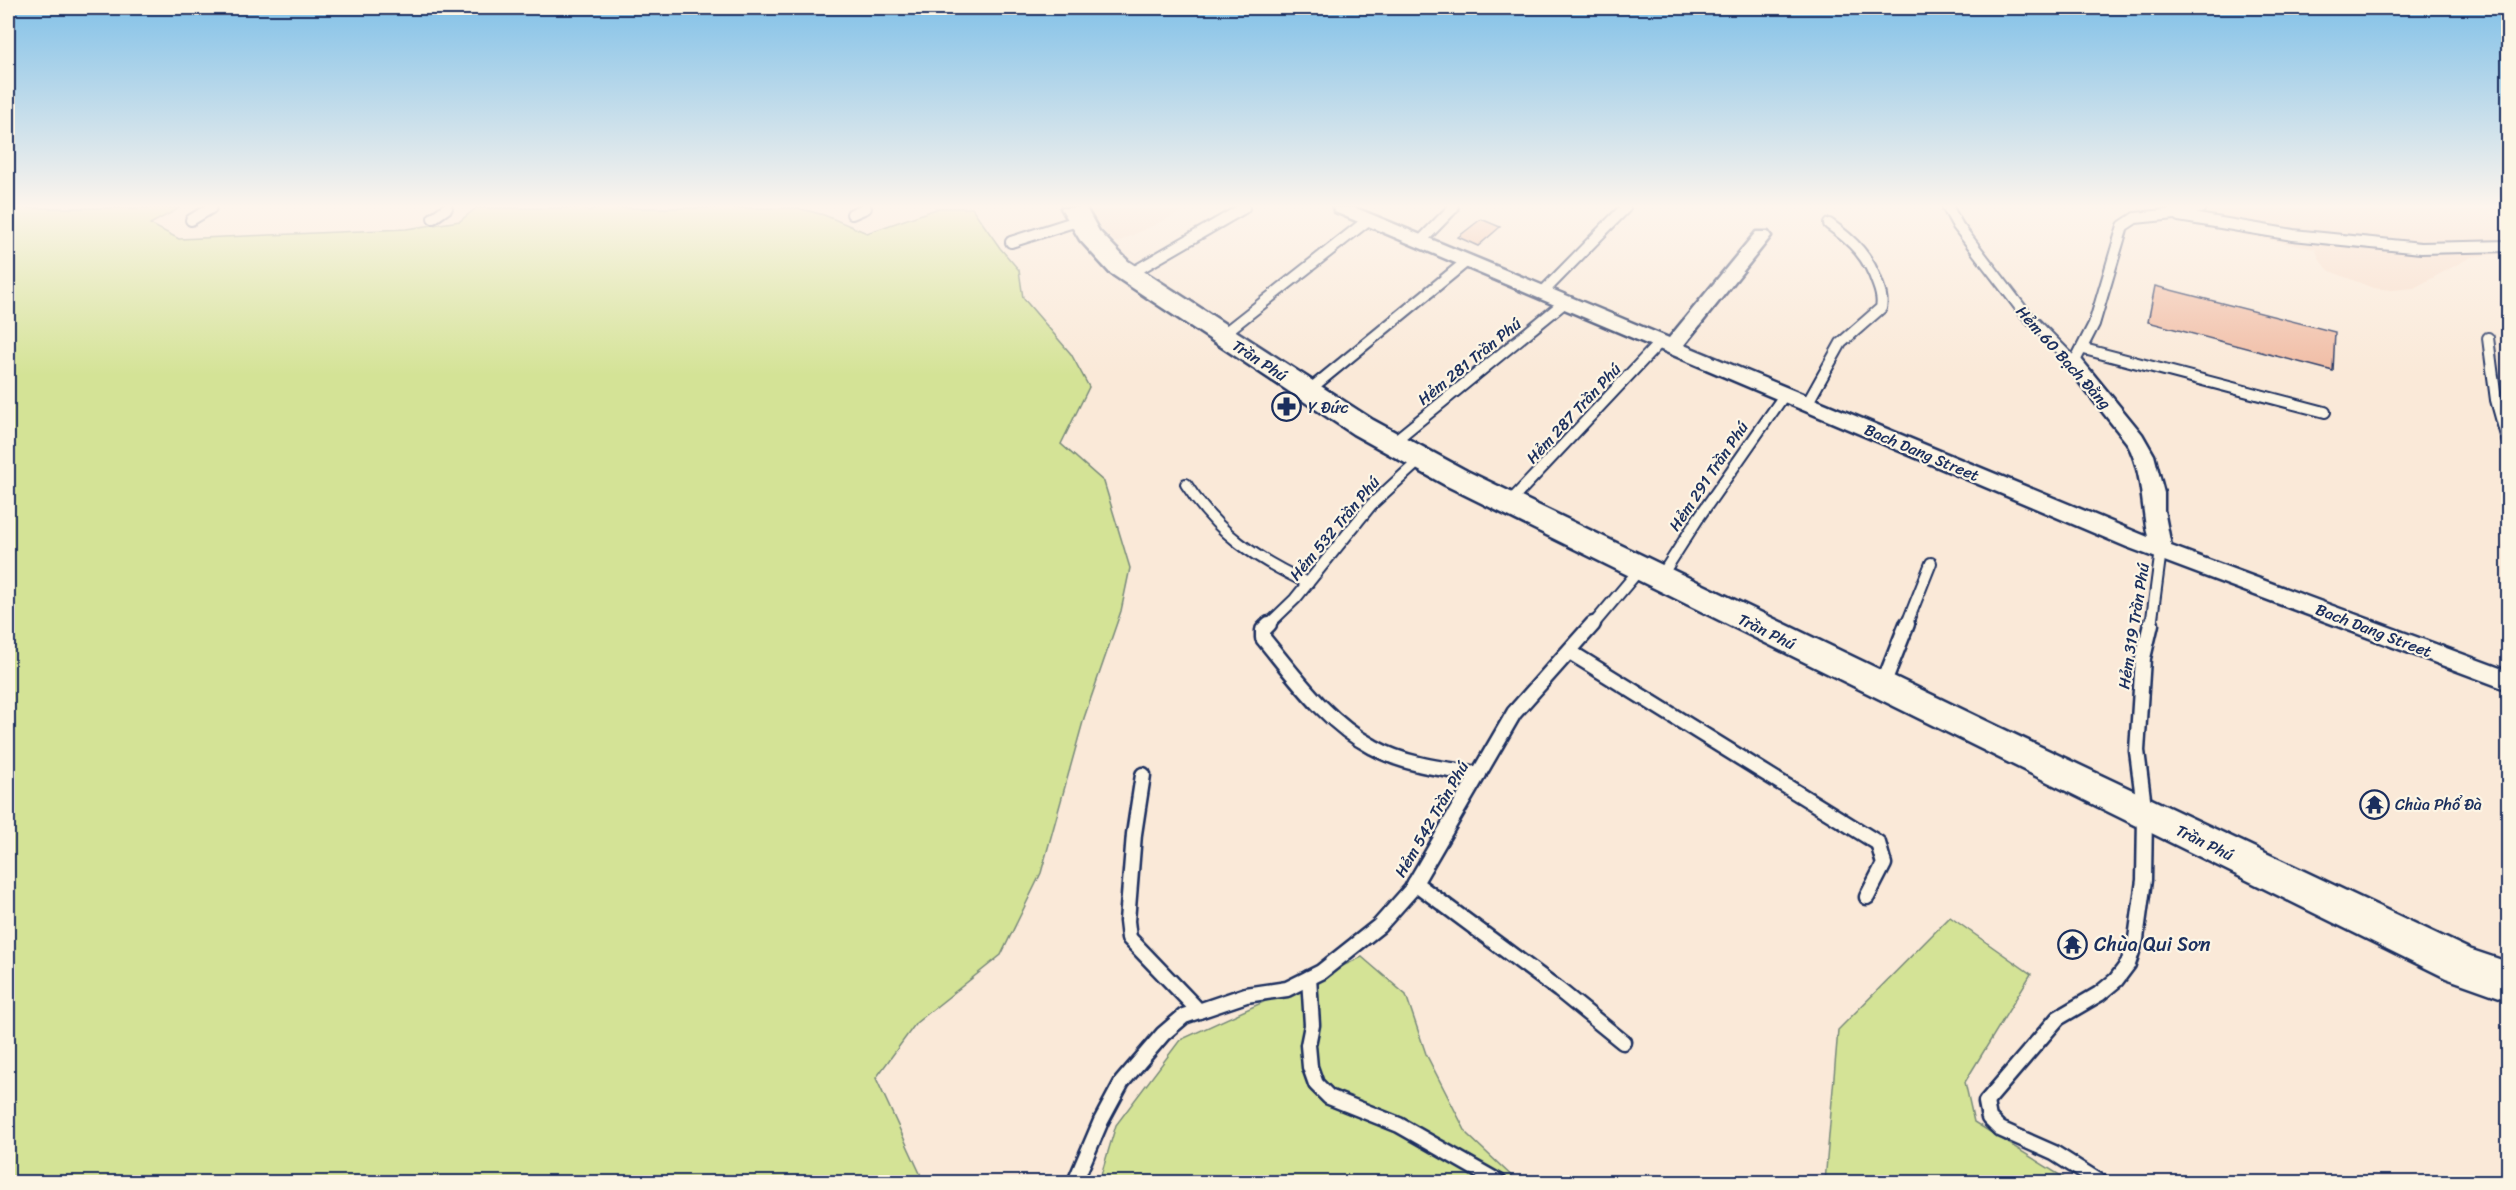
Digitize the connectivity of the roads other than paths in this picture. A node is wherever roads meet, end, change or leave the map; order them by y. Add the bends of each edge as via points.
1 (1116, 264) edge
2 (1148, 264) edge
3 (1313, 264) edge
4 (1464, 264) edge
5 (1473, 264) edge
6 (1573, 264) edge
7 (1738, 264) edge
8 (1870, 264) edge
9 (1986, 264) edge
10 (2111, 264) edge
11 (1130, 274) junction
12 (1542, 293) junction
13 (1565, 302) junction
14 (1222, 335) junction
15 (2487, 338) dead end
16 (1666, 345) junction
17 (2079, 356) junction
18 (1308, 391) junction
19 (1785, 394) junction
20 (1807, 404) junction
21 (2325, 412) dead end
22 (2508, 443) edge
23 (1407, 451) junction
24 (1186, 484) dead end
25 (1508, 504) junction
26 (2161, 550) junction
27 (1931, 563) dead end
28 (1650, 573) junction
29 (1308, 583) junction
30 (1570, 652) junction
31 (2508, 681) edge
32 (1882, 687) junction
33 (1479, 774) junction
34 (1143, 775) dead end
35 (2145, 814) junction
36 (1415, 883) junction
37 (1867, 897) dead end
38 (1310, 978) junction
39 (2508, 981) edge
40 (1199, 1011) junction
41 (1623, 1042) dead end
42 (1075, 1182) edge
43 (1499, 1182) edge
44 (2100, 1182) edge

1 - 11 main road, Trần Phú
2 - 11 lane
3 - 14 lane
4 - 18 lane
5 - 12 street, Bach Dang Street
6 - 12 lane
7 - 16 street
8 - 20 lane via 1883,301 1881,308 1841,343
9 - 17 lane, Hẻm 60 Bạch Đằng via 2047,340
10 - 17 lane
11 - 14 main road, Trần Phú
12 - 13 street, Bach Dang Street
13 - 16 street, Bach Dang Street
13 - 23 lane, Hẻm 281 Trần Phú
14 - 18 main road, Trần Phú
15 - 22 lane via 2496,400
16 - 19 street, Bach Dang Street
16 - 25 lane, Hẻm 287 Trần Phú
17 - 21 lane
17 - 26 street, Hẻm 60 Bạch Đằng via 2144,455
18 - 23 main road, Trần Phú
19 - 20 street, Bach Dang Street
19 - 28 lane, Hẻm 291 Trần Phú via 1699,517
20 - 26 street, Bach Dang Street
23 - 25 main road, Trần Phú
23 - 29 lane, Hẻm 532 Trần Phú via 1371,506
24 - 29 lane via 1212,522 1232,541 1263,562
25 - 28 main road, Trần Phú
26 - 31 street, Bach Dang Street
26 - 35 lane, Hẻm 319 Trần Phú via 2139,703 2137,751
27 - 32 lane
28 - 30 lane, Hẻm 542 Trần Phú
28 - 32 main road, Trần Phú
29 - 33 lane, Hẻm 532 Trần Phú via 1263,630 1263,638 1297,679 1360,740 1395,757 1434,768
30 - 33 lane, Hẻm 542 Trần Phú via 1515,713
30 - 37 lane via 1878,843 1884,864
32 - 35 main road, Trần Phú
33 - 36 lane, Hẻm 542 Trần Phú
34 - 40 lane via 1134,834 1129,938
35 - 39 main road, Trần Phú via 2460,965
35 - 44 lane, Hẻm 319 Trần Phú via 2141,919 2128,964 2099,994 2058,1018 1986,1102 1989,1118 2000,1128 2054,1153
36 - 38 lane, Hẻm 542 Trần Phú via 1379,926
36 - 41 lane
38 - 40 lane, Hẻm 542 Trần Phú via 1287,989 1246,995
38 - 43 lane via 1312,1025 1308,1045 1316,1084 1329,1097 1400,1125
40 - 42 lane, Hẻm 542 Trần Phú via 1184,1016 1163,1034 1122,1082

